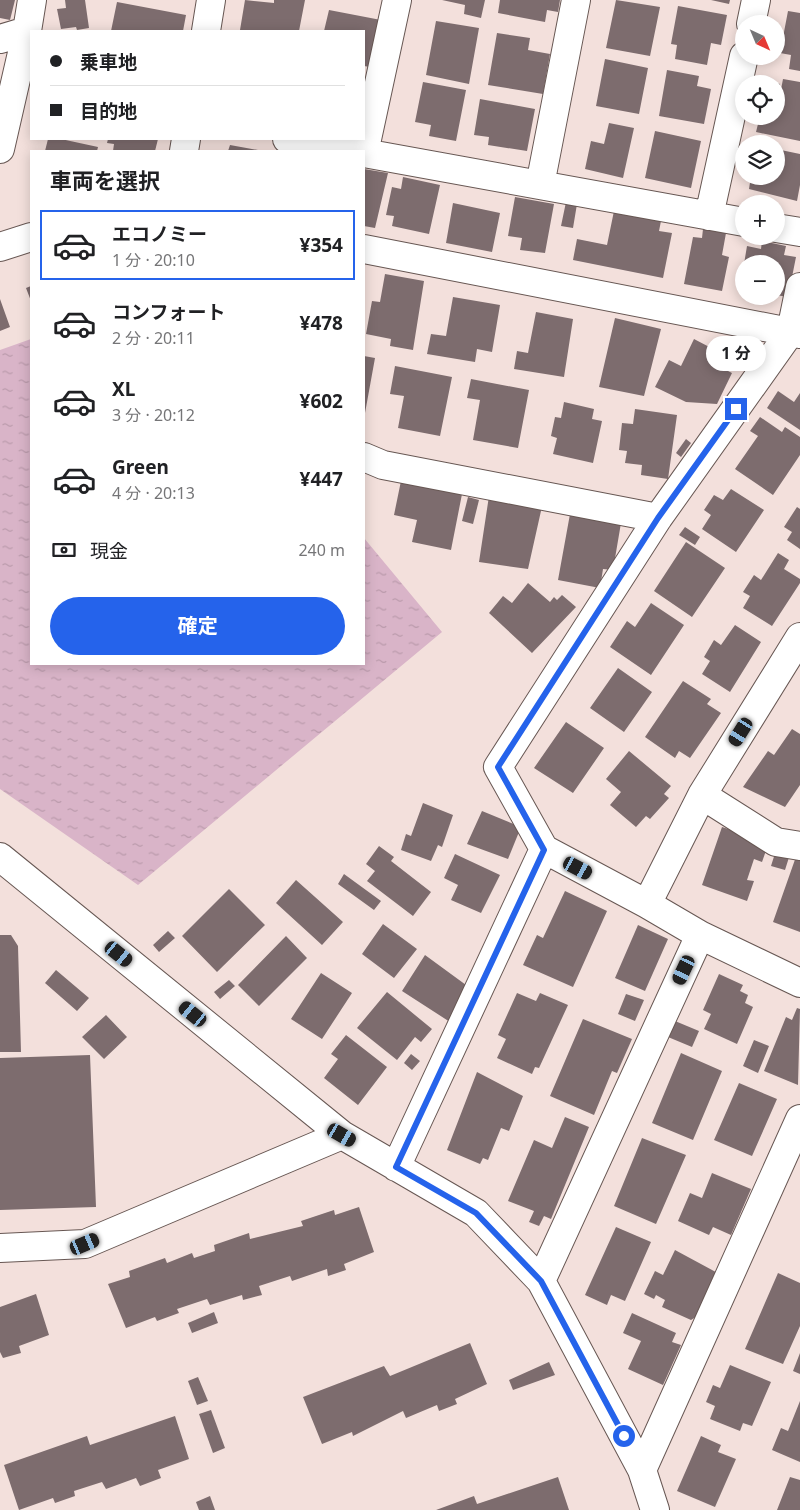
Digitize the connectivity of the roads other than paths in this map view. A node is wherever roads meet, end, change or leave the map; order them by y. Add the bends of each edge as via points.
1 (32, 0) edge
2 (211, 0) edge
3 (397, 0) edge
4 (576, 0) edge
5 (756, 0) edge
6 (753, 15) edge
7 (206, 30) edge
8 (27, 31) junction
9 (0, 39) edge
10 (742, 65) edge
11 (293, 140) edge
12 (0, 149) edge
13 (350, 150) edge
14 (365, 150) edge
15 (365, 153) edge
16 (540, 185) junction
17 (709, 216) junction
18 (735, 220) edge
19 (785, 230) edge
20 (800, 232) edge
21 (30, 237) edge
22 (0, 247) edge
23 (365, 249) edge
24 (800, 287) edge
25 (796, 333) edge
26 (365, 457) edge
27 (658, 518) junction
28 (800, 637) edge
29 (702, 795) junction
30 (800, 846) edge
31 (544, 850) junction
32 (0, 857) edge
33 (647, 904) junction
34 (700, 935) junction
35 (800, 983) edge
36 (800, 1119) edge
37 (342, 1135) junction
38 (396, 1167) junction
39 (0, 1248) edge
40 (541, 1281) junction
41 (642, 1470) junction
42 (655, 1510) edge

1 - 8 street
2 - 7 street
3 - 14 street
4 - 16 street
5 - 6 street
8 - 9 street
8 - 12 street
10 - 17 street
11 - 13 street
15 - 16 street
16 - 17 street
17 - 18 street
19 - 20 street
21 - 22 street
23 - 25 street
24 - 25 street
25 - 27 street
26 - 27 street via 383,465
27 - 31 street via 498,767
28 - 29 street
29 - 30 street via 776,842
29 - 33 street
31 - 33 street
31 - 38 street
32 - 37 street
33 - 34 street
34 - 35 street
34 - 40 street
36 - 41 street
37 - 38 street
37 - 39 street via 85,1244
38 - 40 street via 476,1213
40 - 41 street
41 - 42 street

